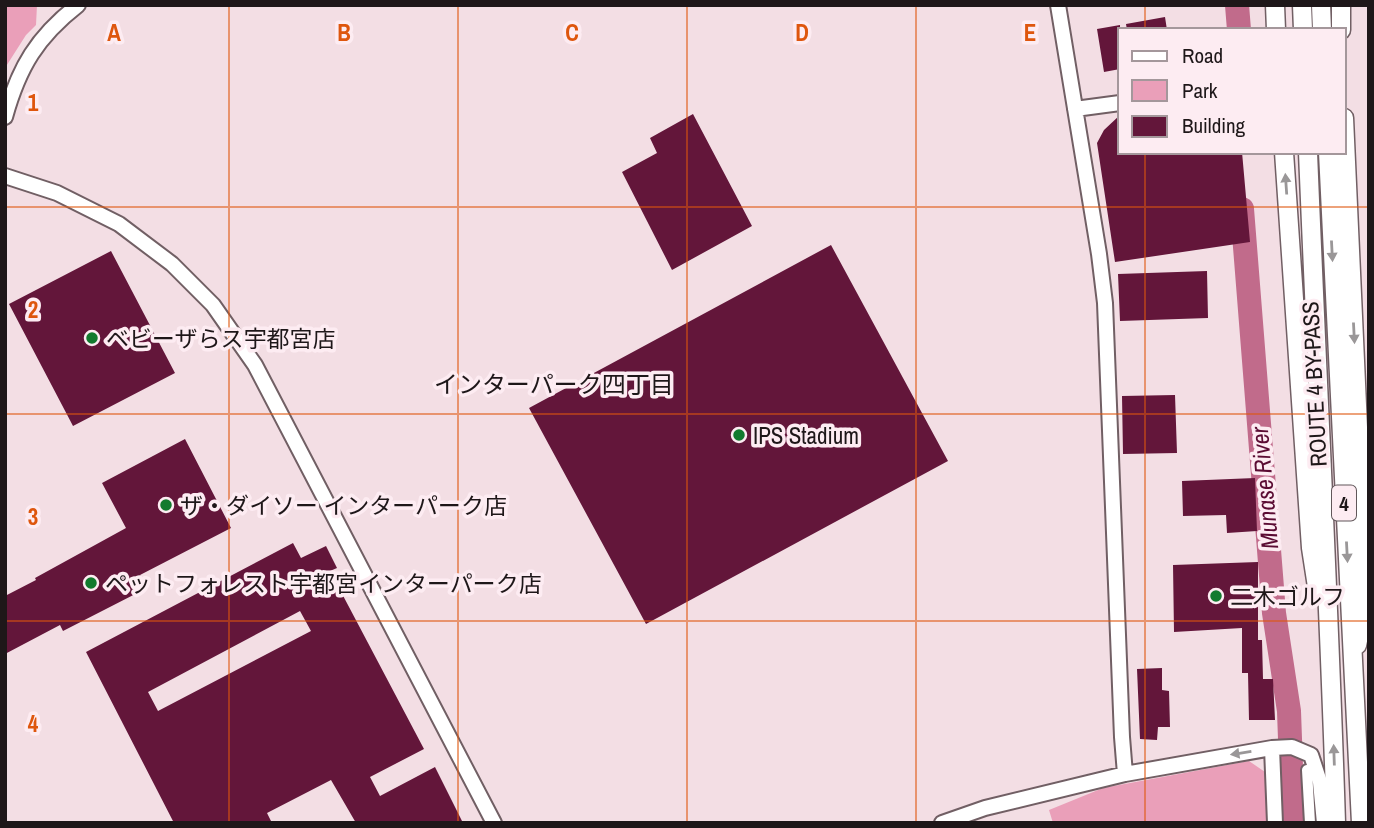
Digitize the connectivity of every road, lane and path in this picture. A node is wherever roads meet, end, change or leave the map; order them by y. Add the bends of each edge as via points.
1 (78, 5) edge
2 (1058, 5) edge
3 (1275, 5) edge
4 (1302, 5) edge
5 (1321, 5) edge
6 (1341, 5) edge
7 (61, 10) edge
8 (1276, 28) edge
9 (1303, 28) edge
10 (1322, 28) edge
11 (1341, 28) edge
12 (1118, 103) edge
13 (1075, 109) junction
14 (5, 117) edge
15 (1284, 154) edge
16 (1308, 154) edge
17 (1328, 154) edge
18 (1346, 154) edge
19 (5, 176) edge
20 (1368, 604) edge
21 (1331, 666) junction
22 (1352, 667) junction
23 (1272, 748) junction
24 (1307, 770) dead end
25 (1125, 774) junction
26 (494, 823) edge
27 (942, 823) edge
28 (1275, 823) edge
29 (1310, 823) edge
30 (1324, 823) edge
31 (1336, 823) edge
32 (1360, 823) edge

1 - 7 street
2 - 13 street
3 - 8 highway
4 - 9 highway
5 - 10 highway
6 - 11 highway
7 - 14 street via 20,72
12 - 13 street
13 - 25 street via 1105,303
21 -> 15 highway via 1311,548
16 - 21 highway, ROUTE 4 BY-PASS / 4
17 -> 22 highway, ROUTE 4 BY-PASS / 4
18 -> 20 highway
19 - 26 street via 57,192 119,224 172,264 213,305 254,365
20 - 22 highway
31 -> 21 highway, ROUTE 4 BY-PASS / 4
22 - 32 highway, ROUTE 4 BY-PASS / 4
23 -> 25 street
23 - 28 street
23 - 30 street via 1293,747 1311,755 1321,782
24 - 29 street
25 - 27 street

